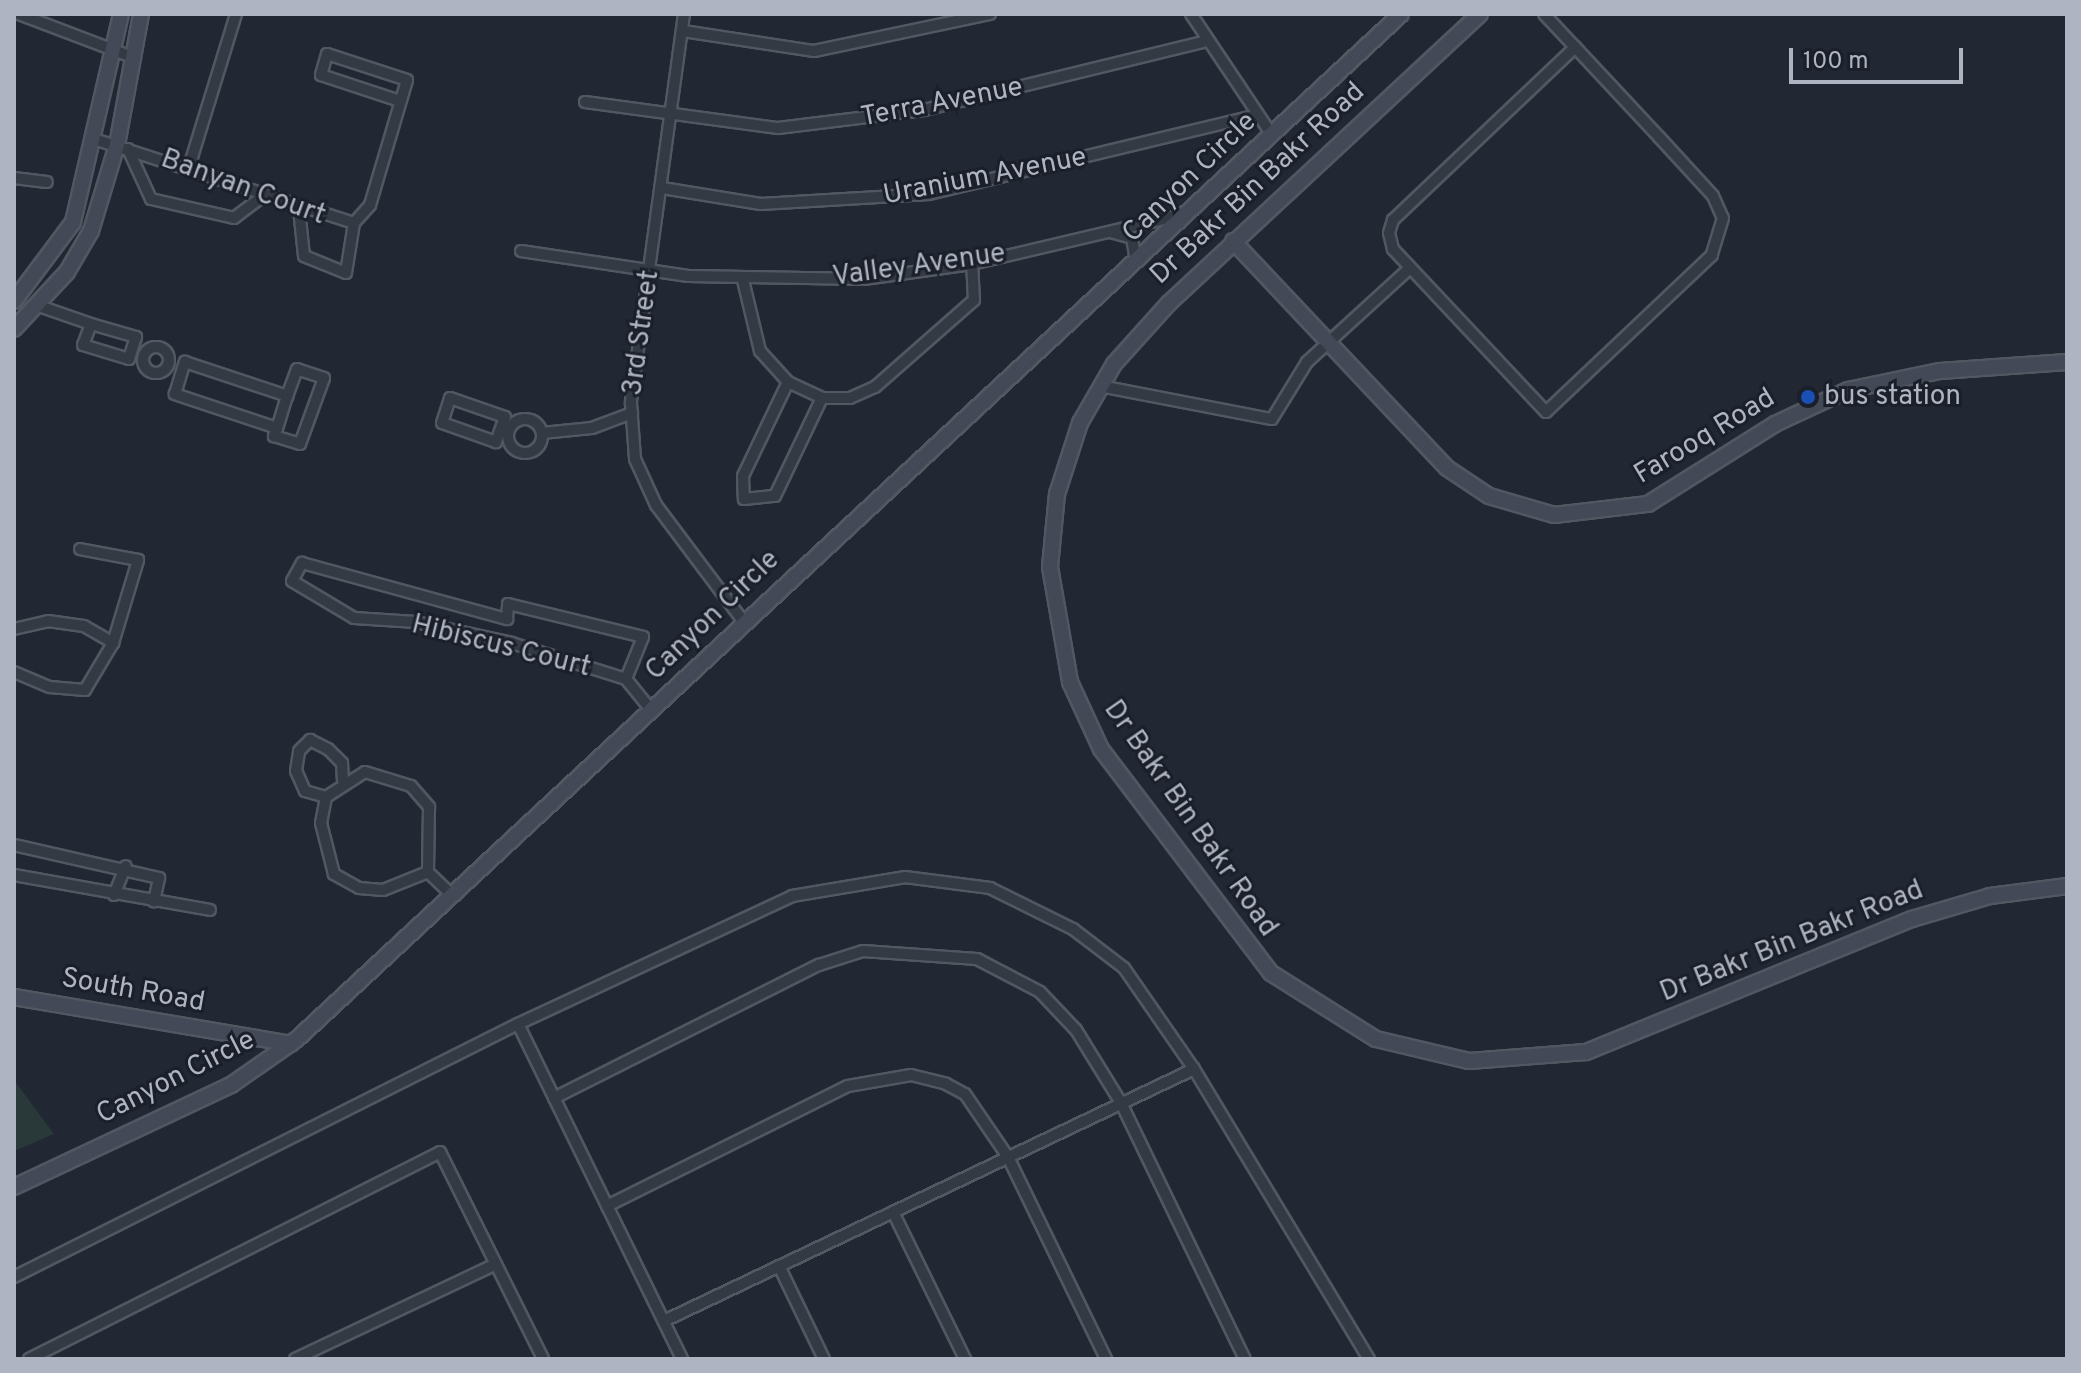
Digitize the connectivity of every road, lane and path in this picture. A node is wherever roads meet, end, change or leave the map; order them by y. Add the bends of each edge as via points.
1 (19, 14) edge
2 (121, 14) edge
3 (141, 14) edge
4 (236, 14) edge
5 (684, 14) edge
6 (990, 14) edge
7 (1191, 14) edge
8 (1401, 14) edge
9 (1480, 14) edge
10 (1544, 14) edge
11 (683, 31) junction
12 (1206, 41) junction
13 (1575, 47) junction
14 (115, 54) junction
15 (135, 58) junction
16 (400, 101) junction
17 (585, 102) dead end
18 (1257, 115) junction
19 (673, 116) junction
20 (1272, 135) junction
21 (97, 140) junction
22 (123, 147) junction
23 (189, 167) junction
24 (14, 178) edge
25 (47, 182) dead end
26 (662, 188) junction
27 (264, 195) junction
28 (299, 209) junction
29 (354, 223) junction
30 (1182, 224) junction
31 (1100, 233) junction
32 (1233, 241) junction
33 (521, 251) dead end
34 (972, 264) junction
35 (1410, 268) junction
36 (650, 270) junction
37 (1131, 270) junction
38 (743, 280) junction
39 (14, 301) edge
40 (39, 306) junction
41 (91, 324) junction
42 (14, 329) edge
43 (1329, 342) junction
44 (133, 348) junction
45 (143, 355) junction
46 (2067, 362) edge
47 (167, 366) junction
48 (182, 372) junction
49 (788, 382) junction
50 (1100, 386) junction
51 (287, 396) junction
52 (822, 398) junction
53 (632, 413) junction
54 (277, 428) junction
55 (504, 430) junction
56 (542, 433) junction
57 (80, 549) dead end
58 (743, 621) junction
59 (14, 629) edge
60 (113, 643) junction
61 (14, 672) edge
62 (626, 679) junction
63 (652, 711) junction
64 (342, 763) junction
65 (365, 772) junction
66 (343, 780) junction
67 (326, 797) junction
68 (14, 845) edge
69 (126, 866) junction
70 (428, 872) junction
71 (14, 875) edge
72 (2067, 886) edge
73 (114, 895) junction
74 (453, 896) junction
75 (154, 901) junction
76 (210, 910) dead end
77 (14, 997) edge
78 (518, 1024) junction
79 (291, 1044) junction
80 (1194, 1069) junction
81 (554, 1098) junction
82 (1121, 1103) junction
83 (1008, 1157) junction
84 (14, 1187) edge
85 (607, 1206) junction
86 (893, 1212) junction
87 (496, 1264) junction
88 (779, 1266) junction
89 (14, 1277) edge
90 (664, 1321) junction
91 (29, 1359) edge
92 (295, 1359) edge
93 (543, 1359) edge
94 (682, 1359) edge
95 (824, 1359) edge
96 (965, 1359) edge
97 (1106, 1359) edge
98 (1245, 1359) edge
99 (1369, 1359) edge

1 - 14 street
2 - 14 street
3 - 15 street
4 - 23 street
5 - 11 street, 3rd Street
6 - 11 street via 814,51
7 - 12 street
8 - 20 street, Canyon Circle
9 - 32 street, Dr Bakr Bin Bakr Road
10 - 13 street
11 - 19 street, 3rd Street
12 - 18 street
12 - 19 street, Terra Avenue via 924,110 778,128
13 - 35 street via 1393,220 1389,242
13 - 35 street via 1713,196 1723,218 1712,255 1546,412
14 - 15 street
14 - 21 street
15 - 22 street
16 - 16 street via 407,80 327,54 321,75
16 - 29 street, Banyan Court via 370,205
17 - 19 street, Terra Avenue
18 - 20 street
18 - 26 street, Uranium Avenue via 929,194 761,204
19 - 26 street, 3rd Street
20 - 30 street, Canyon Circle
21 - 22 street, Banyan Court
21 - 39 street via 73,222
22 - 23 street, Banyan Court
22 - 27 street via 151,199 234,218
22 - 40 street via 91,231
23 - 27 street, Banyan Court
24 - 25 street
26 - 36 street, 3rd Street
27 - 28 street, Banyan Court
28 - 29 street, Banyan Court
28 - 29 street via 304,256 346,273
30 - 31 street, Valley Avenue via 1173,217
30 - 37 street, Canyon Circle
31 - 34 street, Valley Avenue
31 - 37 street via 1132,238 1138,257
32 - 43 street, Farooq Road
32 - 50 street, Dr Bakr Bin Bakr Road via 1134,339
33 - 36 street, Valley Avenue
34 - 38 street, Valley Avenue via 864,279
34 - 52 street via 974,300 956,320 875,387
35 - 43 street
36 - 38 street, Valley Avenue
36 - 53 street, 3rd Street
37 - 58 street, Canyon Circle
38 - 49 street via 760,351
40 - 41 street
40 - 42 street
41 - 44 street via 136,337
41 - 44 street via 83,345 129,359
43 - 46 street, Farooq Road via 1457,477 1514,506 1554,515 1648,504 1752,437 1848,390 1940,371
43 - 50 street via 1296,375 1272,419
44 - 45 street
45 - 47 street via 149,370
45 - 47 street via 162,349
47 - 48 street
48 - 51 street via 185,362
48 - 54 street via 175,394
49 - 52 street
49 - 52 street via 743,476 744,499 775,496
50 - 72 street, Dr Bakr Bin Bakr Road via 1068,455 1051,530 1054,611 1070,682 1101,749 1253,953 1341,1022 1441,1057 1558,1058 1615,1042 1924,915 1990,896
51 - 54 street
51 - 54 street via 297,369 324,378 300,444 274,436
53 - 56 street via 592,428
53 - 58 street, 3rd Street via 635,459 656,505
55 - 55 street via 496,442 442,423 450,398 505,417
55 - 56 street via 525,418
55 - 56 street via 511,447 526,453
57 - 60 street via 138,560
58 - 63 street, Canyon Circle
59 - 60 street via 48,621 84,626
60 - 61 street via 85,690 50,687
62 - 62 street, Hibiscus Court via 643,637 508,604 507,619 302,563 292,581 354,618 485,637
62 - 63 street, Hibiscus Court
63 - 74 street, Canyon Circle
64 - 65 street
64 - 66 street
64 - 67 street via 310,740 299,751 296,771 305,791
65 - 66 street
65 - 70 street via 411,786 429,807
66 - 67 street
67 - 70 street via 321,823 334,874 383,890
68 - 69 street
69 - 73 street
69 - 75 street via 159,878
70 - 74 street
71 - 73 street
73 - 75 street
74 - 79 street, Canyon Circle
75 - 76 street
77 - 79 street, South Road
78 - 80 street via 792,896 905,877 990,888 1073,929 1124,968
78 - 81 street
78 - 89 street
79 - 84 street, Canyon Circle via 231,1085
80 - 82 street
80 - 99 street
81 - 82 street via 819,965 863,951 930,951 977,959 1040,992 1076,1030
81 - 85 street
82 - 83 street
82 - 98 street
83 - 85 street via 965,1094 911,1075 885,1076 848,1086
83 - 86 street
83 - 97 street
85 - 90 street
86 - 88 street
86 - 96 street
87 - 91 street via 440,1152
87 - 92 street
87 - 93 street
88 - 90 street
88 - 95 street
90 - 94 street

